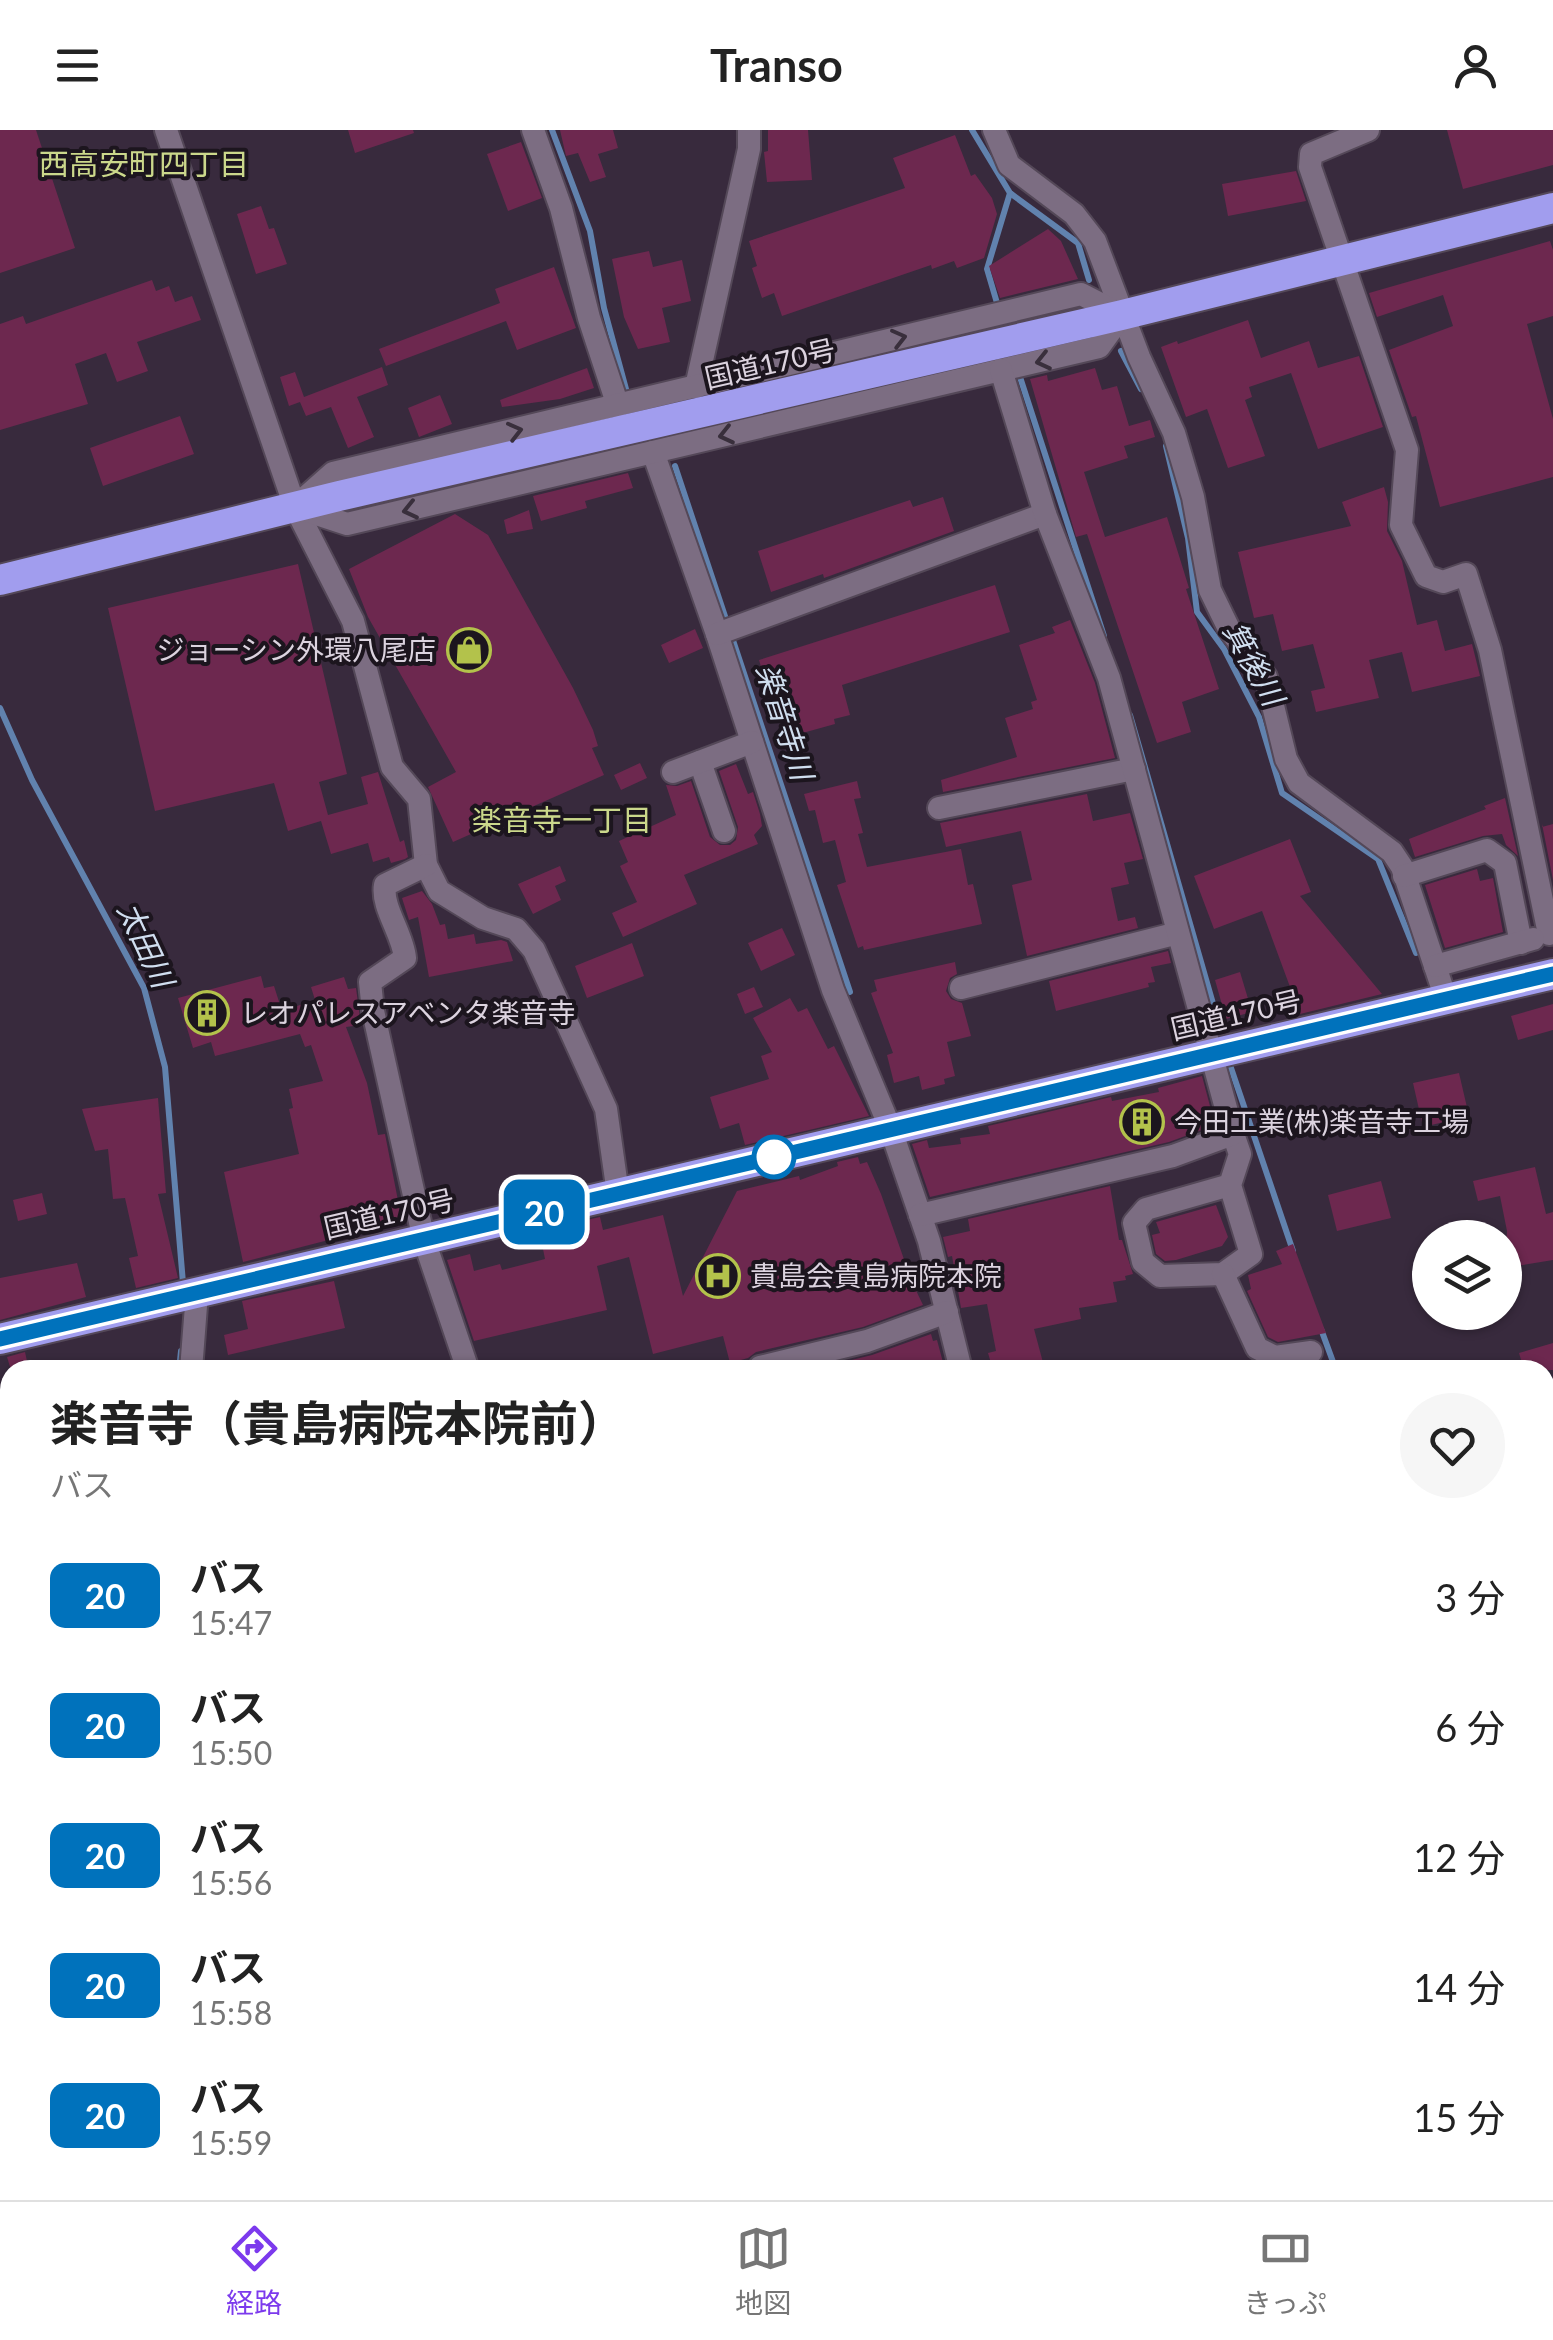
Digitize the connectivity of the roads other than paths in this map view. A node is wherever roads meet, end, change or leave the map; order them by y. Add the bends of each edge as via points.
1 (166, 130) edge
2 (534, 130) edge
3 (749, 130) edge
4 (994, 130) edge
5 (1368, 130) edge
6 (1553, 208) edge
7 (1341, 259) junction
8 (1122, 316) junction
9 (1001, 370) junction
10 (696, 387) junction
11 (618, 406) junction
12 (652, 452) junction
13 (295, 507) junction
14 (1045, 514) junction
15 (0, 580) edge
16 (728, 630) junction
17 (752, 742) junction
18 (700, 762) junction
19 (1134, 768) junction
20 (673, 772) dead end
21 (939, 808) dead end
22 (724, 831) dead end
23 (426, 865) junction
24 (1404, 876) junction
25 (1178, 934) junction
26 (1551, 940) edge
27 (1521, 942) junction
28 (1435, 966) junction
29 (1553, 974) edge
30 (961, 988) dead end
31 (1446, 999) junction
32 (1209, 1055) junction
33 (891, 1130) junction
34 (1233, 1134) junction
35 (1230, 1185) junction
36 (618, 1194) junction
37 (920, 1215) junction
38 (424, 1240) junction
39 (1223, 1274) junction
40 (197, 1293) junction
41 (947, 1312) junction
42 (0, 1339) edge
43 (1311, 1352) dead end
44 (192, 1360) edge
45 (465, 1360) edge
46 (789, 1360) edge
47 (959, 1360) edge

1 - 13 street
2 - 11 street
3 - 10 street
4 - 8 street via 1009,164 1074,214 1095,241
5 - 7 street via 1312,154 1310,166
6 - 7 highway, 国道170号
7 - 8 highway, 国道170号
7 - 26 street via 1407,450 1401,526 1426,576 1443,582 1466,574 1484,630
8 -> 9 street via 1099,347
10 -> 8 street via 1080,294
8 - 13 highway, 国道170号
8 - 24 street via 1174,433 1210,590 1229,629 1266,677 1286,759 1300,783 1392,852
9 -> 12 street
9 - 14 street
10 - 11 street
13 -> 11 street via 333,473
12 -> 13 street via 348,524
12 - 16 street
13 - 15 highway, 国道170号
13 - 23 street via 352,620 392,767 419,798
14 - 16 street
14 - 19 street via 1109,678
16 - 17 street
17 - 18 street
17 - 33 street via 833,990
18 - 20 street
18 - 22 street
19 - 21 street
19 - 25 street
23 - 36 street via 439,890 483,918 516,929 534,950 606,1109
23 - 38 street via 385,885 405,958 370,982
24 - 27 street via 1487,850 1505,863
24 - 28 street
25 - 30 street
25 - 32 street
26 - 27 street
27 - 28 street
28 - 31 street
29 - 31 highway, 国道170号
31 - 32 highway, 国道170号
32 - 33 highway, 国道170号
32 - 34 street
33 - 36 highway, 国道170号
33 - 37 street
34 - 35 street via 1240,1154
34 - 37 street via 1173,1156
35 - 39 street via 1251,1254
35 - 39 street via 1146,1209 1134,1222 1142,1262 1160,1276
36 - 38 highway, 国道170号
37 - 41 street
38 - 40 highway, 国道170号
38 - 45 street
39 - 43 street via 1257,1348 1275,1357
40 - 42 highway, 国道170号
40 - 44 street
41 - 46 street
41 - 47 street

